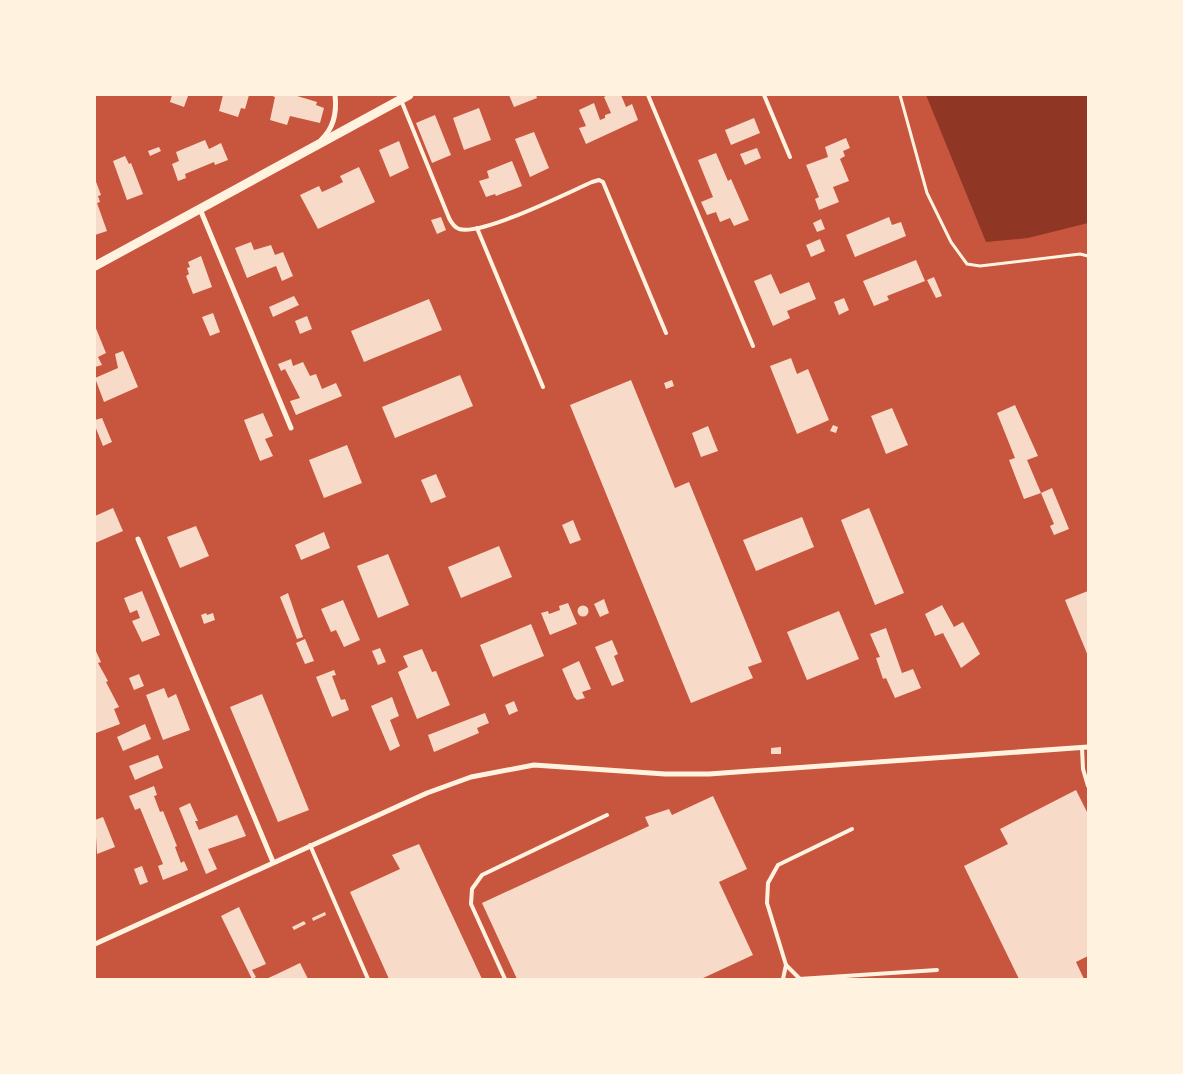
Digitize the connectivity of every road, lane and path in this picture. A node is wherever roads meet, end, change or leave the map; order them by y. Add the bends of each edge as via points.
1 (335, 95) edge
2 (648, 95) edge
3 (764, 95) edge
4 (900, 95) edge
5 (402, 97) edge
6 (307, 151) junction
7 (790, 157) dead end
8 (200, 209) junction
9 (477, 228) junction
10 (1088, 256) edge
11 (95, 266) edge
12 (666, 333) dead end
13 (753, 346) dead end
14 (543, 387) dead end
15 (291, 428) dead end
16 (138, 539) dead end
17 (1085, 748) edge
18 (1088, 786) edge
19 (607, 815) dead end
20 (852, 829) dead end
21 (310, 845) junction
22 (273, 862) junction
23 (95, 944) edge
24 (786, 965) junction
25 (937, 970) dead end
26 (368, 979) edge
27 (505, 979) edge
28 (783, 979) edge
29 (799, 979) edge

1 - 6 street via 337,110 333,122 324,137
2 - 13 lane
3 - 7 lane
4 - 10 path via 926,193 951,242 967,264 980,266 1080,254
5 - 6 street
5 - 9 lane via 453,225 459,229
6 - 8 street
8 - 11 street
8 - 15 street
9 - 12 lane via 599,180 606,188
9 - 14 lane
16 - 22 street
17 - 18 lane via 1083,770
17 - 21 street via 709,774 656,774 534,765 470,777
19 - 27 lane via 482,875 472,889 472,904
20 - 24 lane via 778,866 768,883 767,902
21 - 22 street
21 - 26 lane
22 - 23 street
24 - 28 lane
24 - 29 lane
25 - 29 lane

